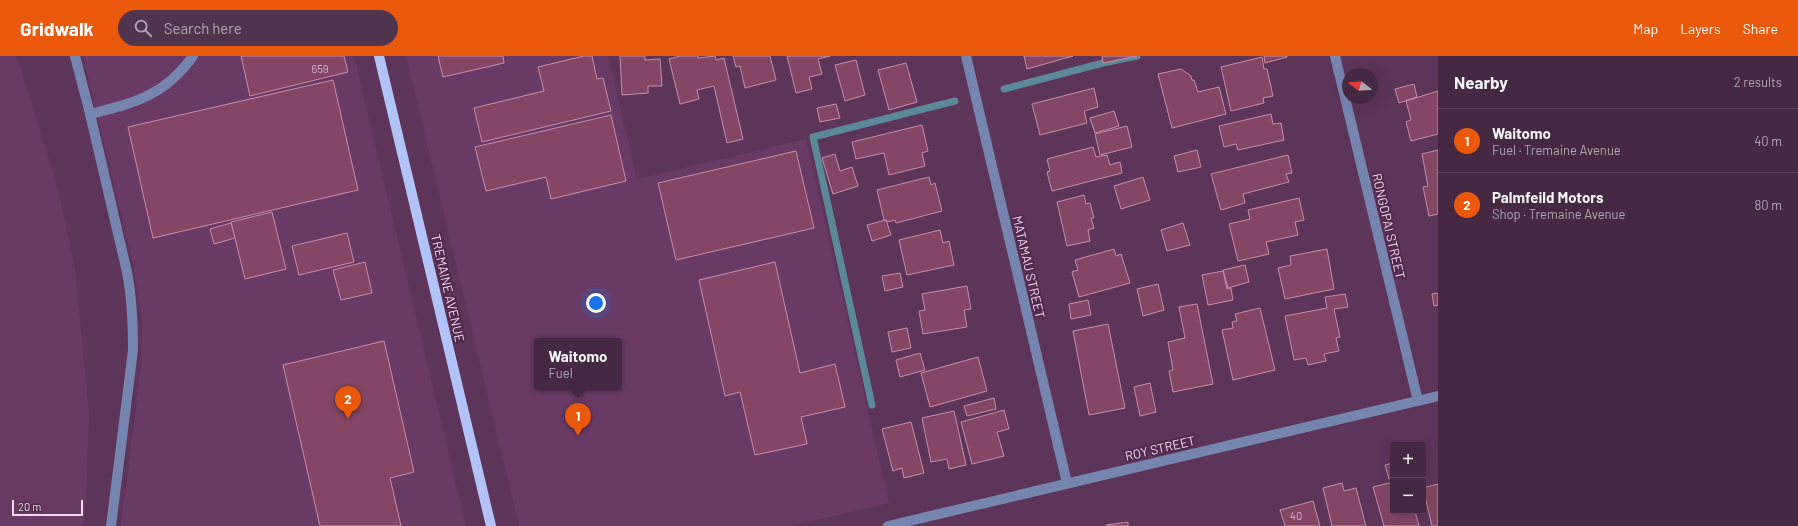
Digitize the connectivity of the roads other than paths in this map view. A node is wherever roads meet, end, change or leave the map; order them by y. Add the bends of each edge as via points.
1 (75, 56) edge
2 (193, 56) edge
3 (379, 56) edge
4 (966, 56) edge
5 (1335, 56) edge
6 (90, 114) junction
7 (1438, 396) edge
8 (1418, 401) junction
9 (1067, 483) junction
10 (111, 526) edge
11 (491, 526) edge
12 (888, 526) edge

1 - 6 street
2 - 6 street via 171,81 153,94 134,103
3 - 11 main road, TREMAINE AVENUE
4 - 9 street, MATAMAU STREET
5 - 8 street, RONGOPAI STREET
6 - 10 street via 132,298 133,350
7 - 8 street, ROY STREET
8 - 9 street, ROY STREET
9 - 12 street, ROY STREET

